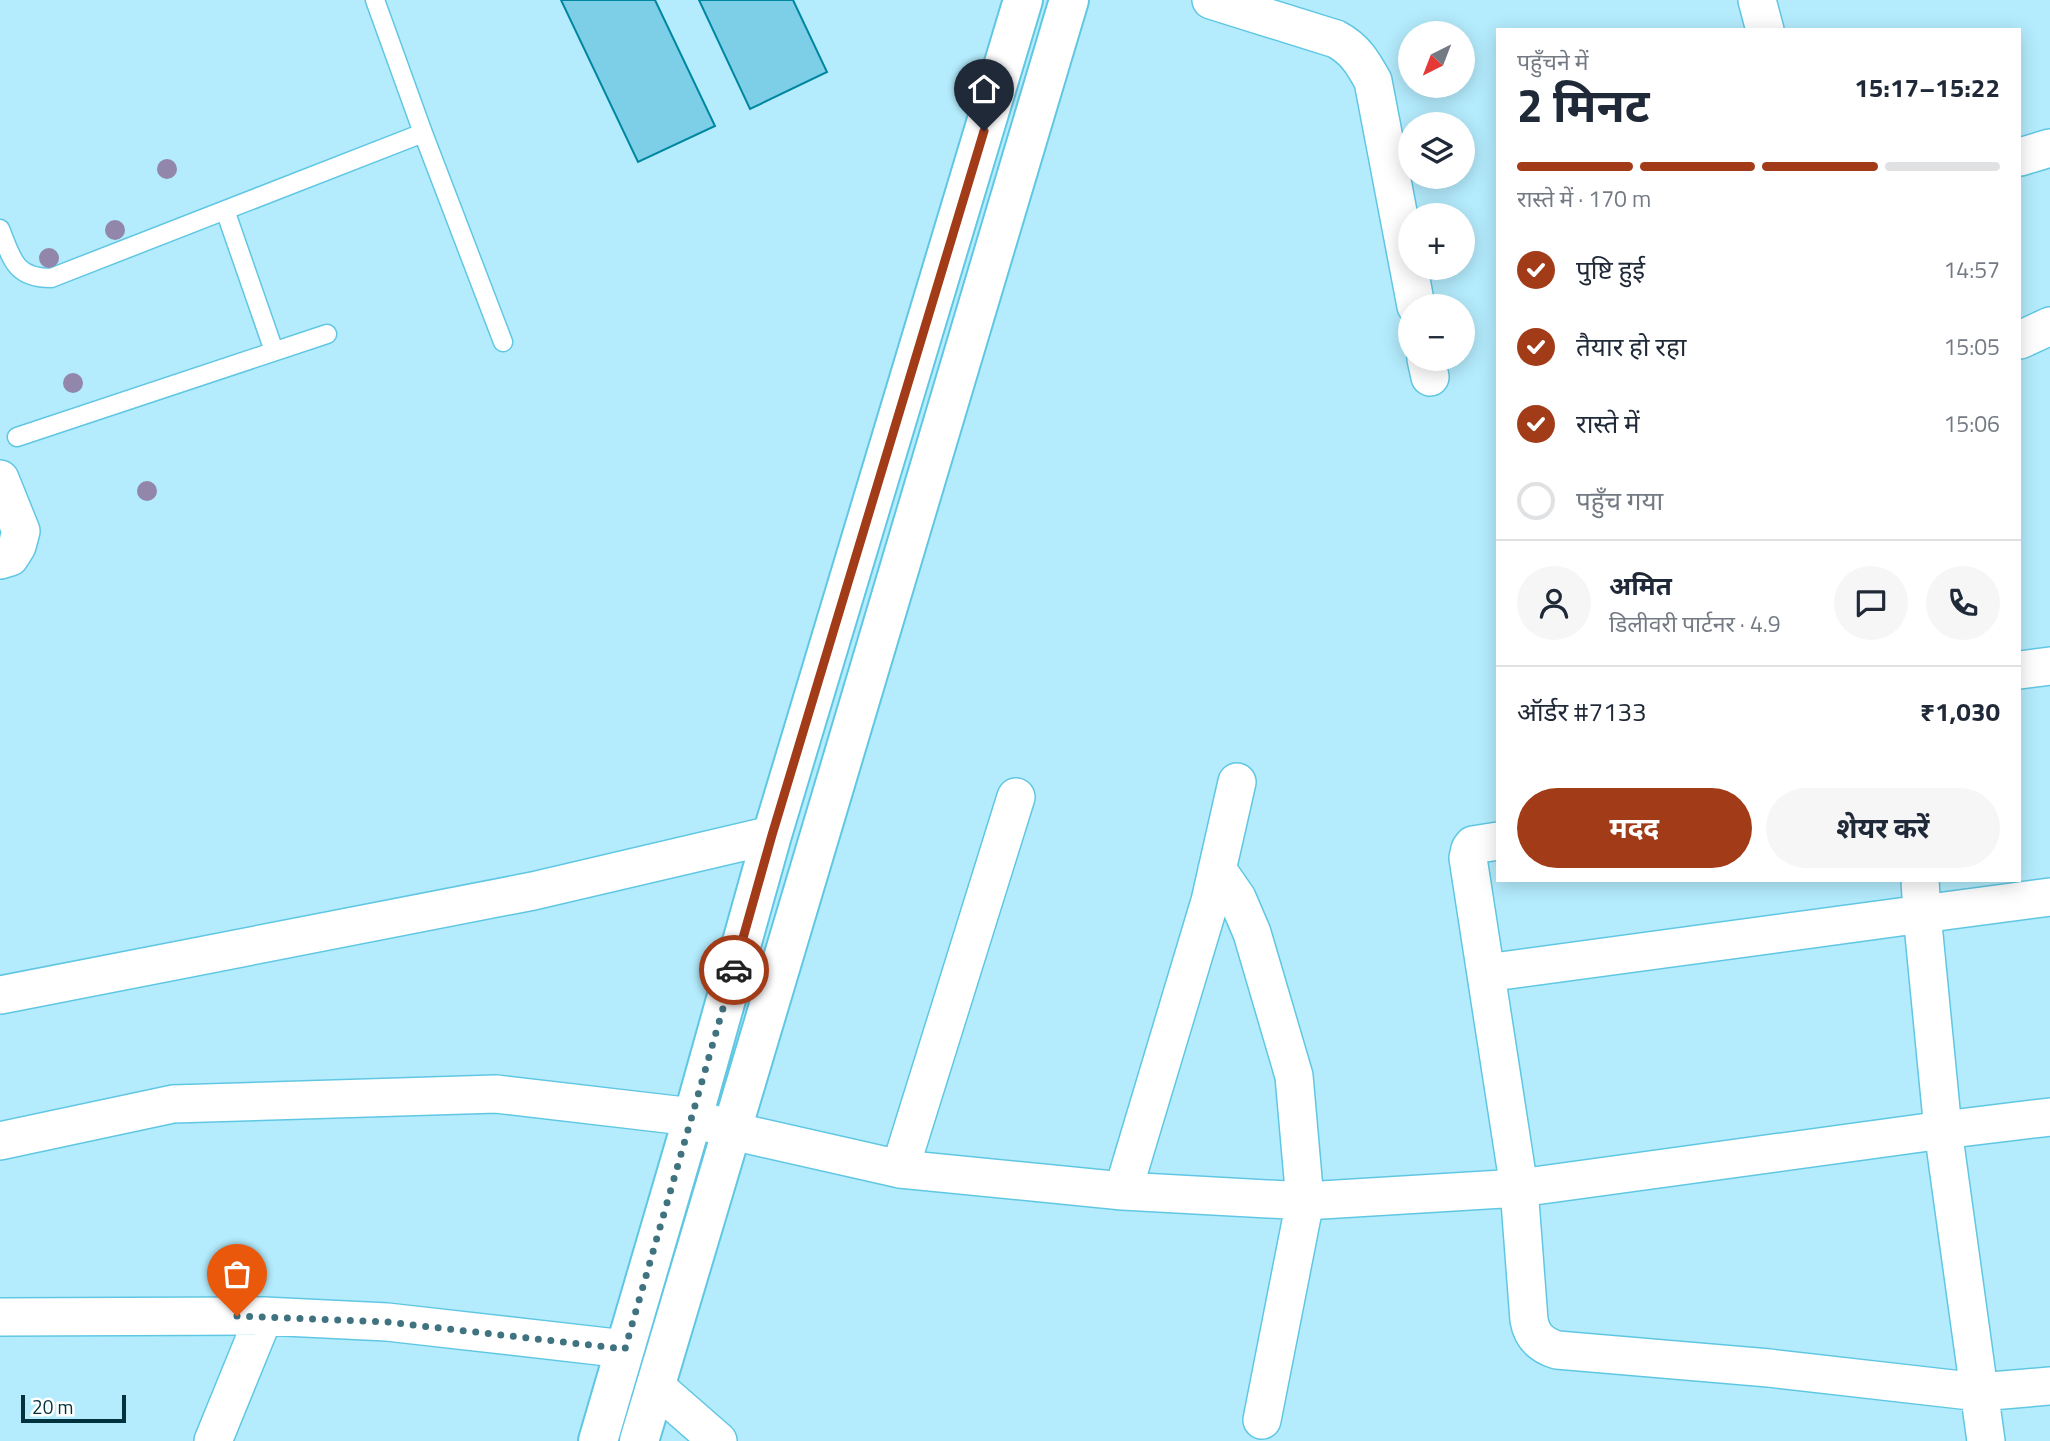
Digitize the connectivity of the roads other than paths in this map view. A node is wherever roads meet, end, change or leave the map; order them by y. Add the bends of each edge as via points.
1 (375, 0) edge
2 (1023, 0) edge
3 (1069, 0) edge
4 (1211, 0) edge
5 (1757, 0) edge
6 (1764, 28) edge
7 (423, 134) junction
8 (2050, 148) edge
9 (2021, 157) edge
10 (225, 211) junction
11 (0, 229) edge
12 (1414, 294) edge
13 (2050, 326) edge
14 (327, 334) dead end
15 (2021, 340) edge
16 (503, 342) dead end
17 (274, 351) junction
18 (17, 437) dead end
19 (0, 479) edge
20 (0, 560) edge
21 (2050, 666) edge
22 (2021, 670) edge
23 (1237, 782) dead end
24 (1016, 797) dead end
25 (772, 835) junction
26 (1496, 841) edge
27 (1217, 870) junction
28 (1921, 897) edge
29 (2050, 897) edge
30 (1486, 974) junction
31 (0, 995) edge
32 (693, 1117) junction
33 (2050, 1117) edge
34 (1943, 1130) junction
35 (732, 1131) junction
36 (0, 1141) edge
37 (900, 1169) junction
38 (1519, 1188) junction
39 (1123, 1191) junction
40 (1305, 1201) junction
41 (264, 1316) junction
42 (0, 1317) edge
43 (625, 1349) junction
44 (655, 1386) junction
45 (2050, 1386) edge
46 (1979, 1392) junction
47 (1262, 1420) dead end
48 (213, 1441) edge
49 (597, 1441) edge
50 (639, 1441) edge
51 (718, 1441) edge
52 (1986, 1441) edge

1 - 7 lane
2 - 25 main road
3 - 35 main road
4 - 12 street via 1336,39 1362,60 1373,81
5 - 6 street
7 - 10 lane
7 - 16 lane
8 - 9 street
10 - 11 lane via 51,278 37,278 16,266
10 - 17 lane
13 - 15 street
14 - 17 lane
17 - 18 lane
19 - 20 street via 21,531 10,557
21 - 22 street
23 - 27 street
24 - 37 street
25 - 31 street via 533,891
25 - 32 main road
26 - 30 street via 1474,845 1468,853
27 - 39 street
27 - 40 street via 1237,898 1252,933 1294,1076
28 - 29 street
28 - 30 street
28 - 34 street
30 - 38 street
32 - 35 street
32 - 36 street via 496,1094 186,1103
32 - 43 main road
33 - 34 street
34 - 38 street
34 - 46 street
35 - 37 street
35 - 44 main road
37 - 39 street
38 - 40 street
38 - 46 street via 1530,1330 1549,1348
39 - 40 street
40 - 47 street
41 - 42 street
41 - 43 street via 387,1322
41 - 48 street
43 - 49 main road
44 - 50 main road
44 - 51 street
45 - 46 street
46 - 52 street

